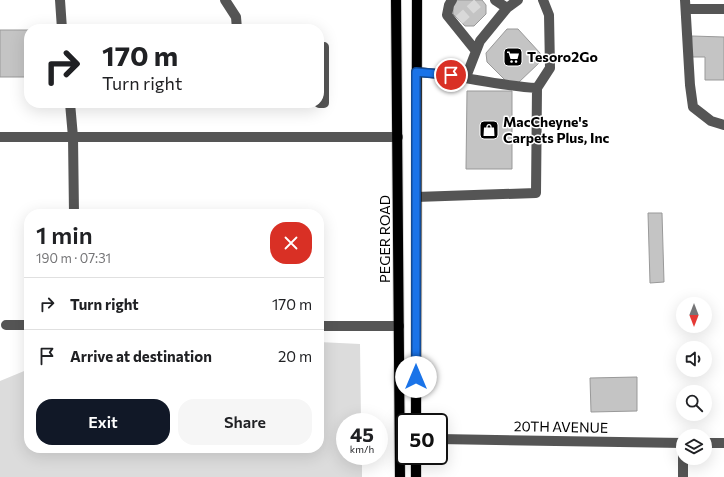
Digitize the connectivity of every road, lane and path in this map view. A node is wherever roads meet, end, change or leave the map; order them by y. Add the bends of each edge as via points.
1 (60, 0) edge
2 (226, 0) edge
3 (396, 0) edge
4 (417, 0) edge
5 (452, 0) edge
6 (495, 0) edge
7 (518, 0) edge
8 (543, 0) edge
9 (685, 5) edge
10 (507, 8) junction
11 (724, 9) edge
12 (62, 24) edge
13 (237, 24) edge
14 (324, 47) edge
15 (476, 51) junction
16 (416, 72) junction
17 (466, 77) junction
18 (536, 88) junction
19 (324, 103) edge
20 (70, 108) edge
21 (724, 125) edge
22 (0, 137) edge
23 (73, 137) junction
24 (398, 137) junction
25 (416, 197) junction
26 (74, 209) edge
27 (6, 325) dead end
28 (24, 325) edge
29 (324, 326) edge
30 (400, 326) junction
31 (402, 413) edge
32 (416, 413) edge
33 (448, 439) edge
34 (676, 443) edge
35 (712, 443) edge
36 (724, 443) edge
37 (401, 465) edge
38 (416, 465) edge
39 (683, 465) edge
40 (400, 477) edge
41 (416, 477) edge
42 (683, 477) edge

1 - 12 street
2 - 13 street via 236,17
3 - 24 main road, PEGER ROAD
4 - 16 main road
5 - 15 street via 448,5 447,15 457,22
6 - 10 street
7 - 10 street
8 - 18 street via 549,14 550,68
9 - 11 street
9 - 21 street via 693,107 711,121
10 - 15 street via 480,41
14 - 19 street
15 - 17 street
16 - 17 street
16 - 25 main road
17 - 18 street via 507,86
18 - 25 street via 536,193
20 - 23 street
22 - 23 street
23 - 24 street
23 - 26 street
24 - 30 main road, PEGER ROAD
25 - 32 main road
27 - 28 street
29 - 30 street
30 - 31 main road, PEGER ROAD
33 - 34 street, 20TH AVENUE
35 - 36 street
37 - 40 main road, PEGER ROAD
38 - 41 main road
39 - 42 street

